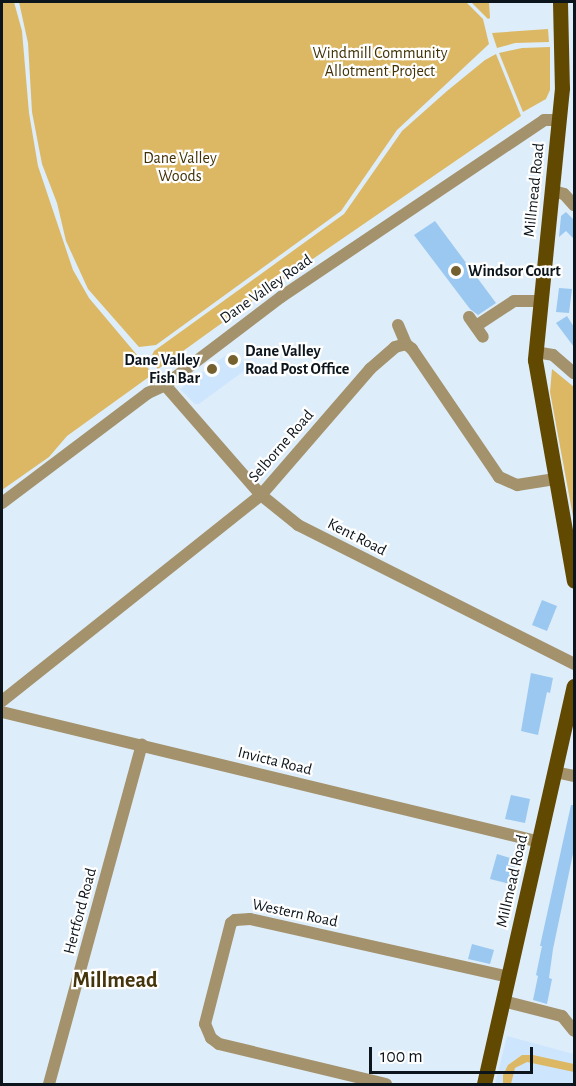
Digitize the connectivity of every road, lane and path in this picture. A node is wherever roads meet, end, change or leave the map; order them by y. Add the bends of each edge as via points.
1 (560, 2) edge
2 (568, 87) edge
3 (559, 120) junction
4 (553, 191) junction
5 (574, 205) edge
6 (541, 301) junction
7 (398, 325) dead end
8 (476, 327) dead end
9 (406, 344) junction
10 (536, 352) junction
11 (574, 373) edge
12 (165, 385) junction
13 (555, 479) junction
14 (261, 495) junction
15 (2, 503) edge
16 (574, 581) edge
17 (574, 664) edge
18 (574, 686) edge
19 (2, 701) edge
20 (2, 712) edge
21 (142, 746) junction
22 (555, 772) junction
23 (574, 776) edge
24 (540, 842) junction
25 (509, 977) junction
26 (503, 1001) junction
27 (574, 1031) edge
28 (49, 1084) edge
29 (386, 1084) edge
30 (484, 1084) edge

1 - 2 main road, Millmead Road
2 - 3 main road, Millmead Road
3 - 4 main road, Millmead Road
3 - 12 street, Dane Valley Road via 544,120 430,196 281,297
4 - 5 street via 564,194
4 - 6 main road, Millmead Road
6 - 8 street via 514,301
6 - 10 main road, Millmead Road
7 - 9 street
9 - 13 street via 499,477 517,485
9 - 14 street, Selborne Road via 395,347 370,369
10 - 11 street via 553,355
10 - 13 main road, Millmead Road via 537,380
12 - 14 street, Kent Road
12 - 15 street, Dane Valley Road via 148,393
13 - 16 main road, Millmead Road
14 - 17 street, Kent Road via 298,525
14 - 19 street, Selborne Road
18 - 22 main road, Millmead Road
20 - 21 street, Invicta Road
21 - 24 street, Invicta Road
21 - 28 street, Hertford Road
22 - 23 street
22 - 24 main road, Millmead Road
24 - 25 main road, Millmead Road
25 - 26 main road, Millmead Road
25 - 29 street, Western Road via 250,919 231,923 205,1024 212,1038 219,1044
26 - 27 street via 562,1016
26 - 30 main road, Millmead Road

